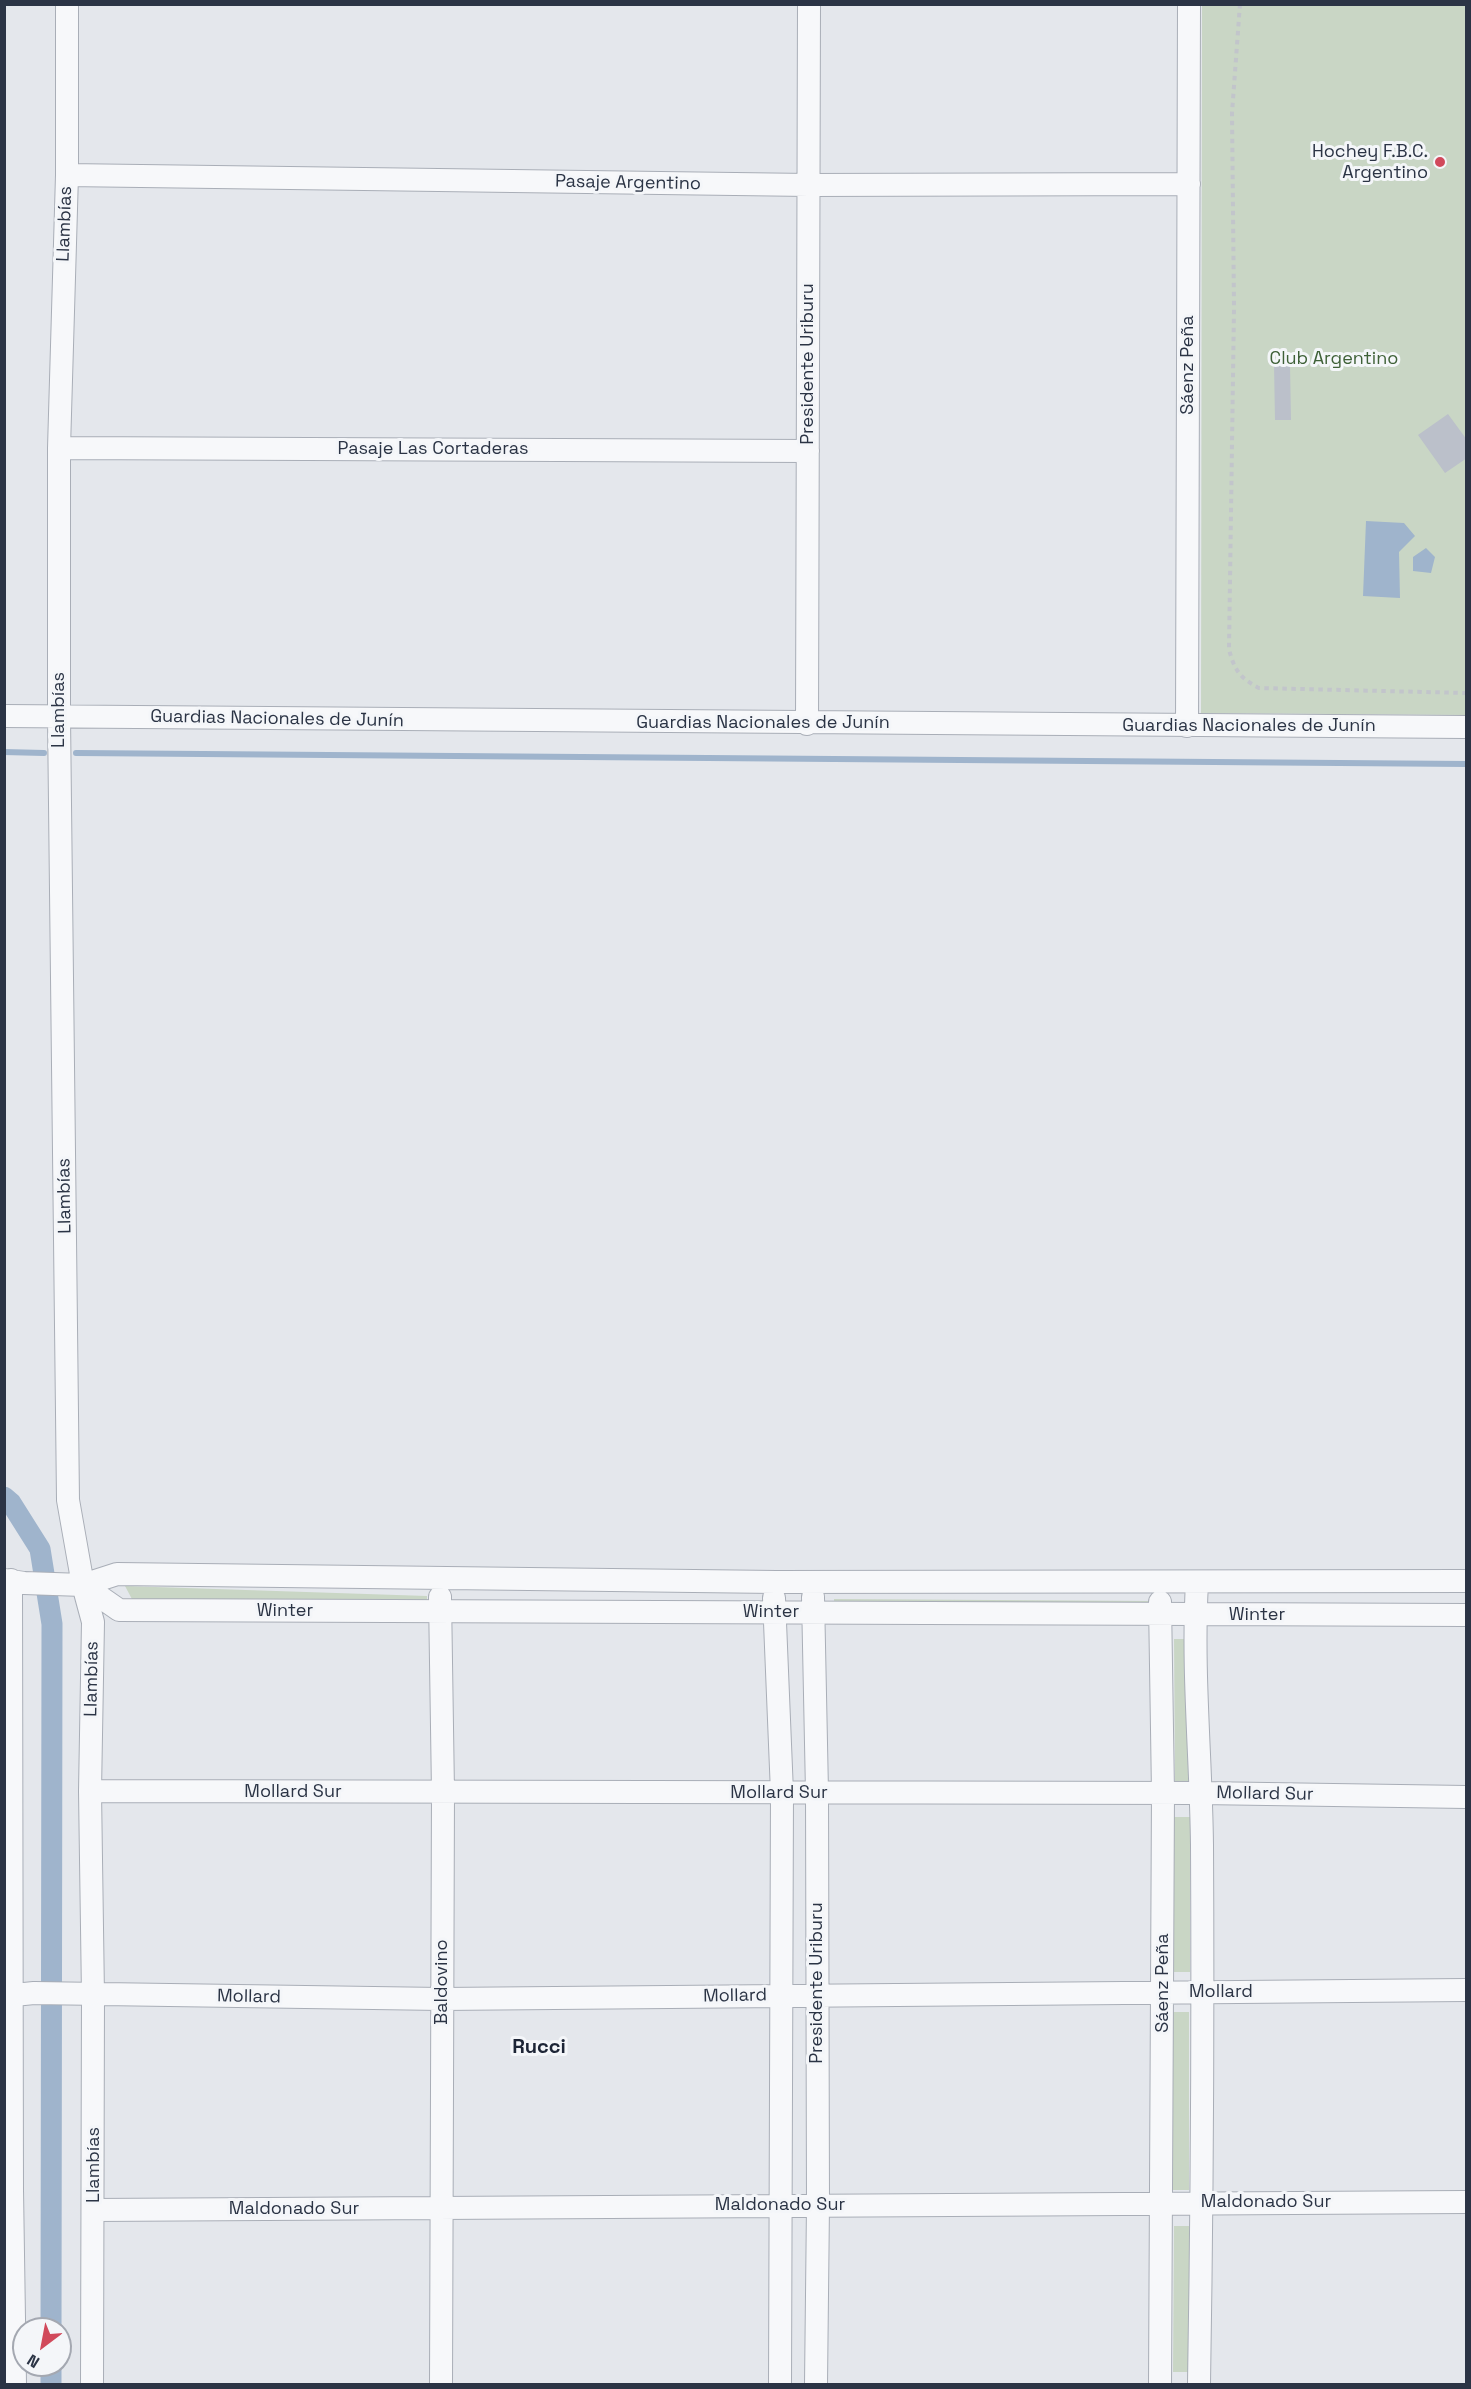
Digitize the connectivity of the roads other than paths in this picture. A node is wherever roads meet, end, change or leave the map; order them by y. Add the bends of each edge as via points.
1 (67, 4) edge
2 (809, 4) edge
3 (1189, 4) edge
4 (67, 175) junction
5 (1189, 184) junction
6 (808, 185) junction
7 (59, 448) junction
8 (808, 451) junction
9 (4, 716) edge
10 (59, 717) junction
11 (807, 724) junction
12 (1187, 726) junction
13 (1467, 728) edge
14 (440, 1579) junction
15 (13, 1581) edge
16 (1467, 1581) edge
17 (776, 1582) junction
18 (814, 1582) junction
19 (1161, 1582) junction
20 (1197, 1583) junction
21 (74, 1585) junction
22 (8, 1608) edge
23 (439, 1611) junction
24 (774, 1612) junction
25 (812, 1612) junction
26 (1160, 1615) junction
27 (1195, 1615) junction
28 (1467, 1615) edge
29 (90, 1791) junction
30 (9, 1792) edge
31 (443, 1792) junction
32 (817, 1792) junction
33 (1201, 1792) junction
34 (782, 1793) junction
35 (1163, 1793) junction
36 (1467, 1797) edge
37 (1467, 1990) edge
38 (1162, 1992) junction
39 (1203, 1992) junction
40 (8, 1996) edge
41 (93, 1996) junction
42 (782, 1996) junction
43 (817, 1996) junction
44 (441, 1999) junction
45 (8, 2189) edge
46 (1162, 2202) junction
47 (1202, 2202) junction
48 (1467, 2202) edge
49 (782, 2205) junction
50 (818, 2205) junction
51 (441, 2208) junction
52 (94, 2210) junction
53 (15, 2385) edge
54 (92, 2385) edge
55 (441, 2385) edge
56 (780, 2385) edge
57 (816, 2385) edge
58 (1160, 2385) edge
59 (1199, 2385) edge

1 - 4 street, Llambías
2 - 6 street, Presidente Uriburu
3 - 5 street, Sáenz Peña
4 - 6 street, Pasaje Argentino
4 - 7 street, Llambías
5 - 6 street, Pasaje Argentino
5 - 12 street, Sáenz Peña
6 - 8 street, Presidente Uriburu
7 - 8 street, Pasaje Las Cortaderas
7 - 10 street, Llambías
8 - 11 street, Presidente Uriburu
9 - 10 street, Guardias Nacionales de Junín
10 - 11 street, Guardias Nacionales de Junín
10 - 21 street, Llambías via 68,1500
11 - 12 street, Guardias Nacionales de Junín
12 - 13 street, Guardias Nacionales de Junín
14 - 17 street, Winter
14 - 21 street, Winter via 117,1574
14 - 23 street, Baldovino
15 - 21 street, Winter
15 - 22 street
16 - 20 street, Winter
17 - 18 street, Winter
17 - 24 street, Presidente Uriburu
18 - 19 street, Winter
18 - 25 street, Presidente Uriburu
19 - 20 street, Winter
19 - 26 street, Sáenz Peña
20 - 27 street
21 - 23 street, Winter via 119,1610
21 - 29 street, Llambías via 93,1622
22 - 30 street
23 - 24 street, Winter
23 - 31 street, Baldovino
24 - 25 street, Winter
24 - 34 street, Presidente Uriburu
25 - 26 street, Winter
25 - 32 street, Presidente Uriburu
26 - 27 street, Winter
26 - 35 street, Sáenz Peña
27 - 28 street, Winter
27 - 33 street
29 - 31 street, Mollard Sur
29 - 41 street, Llambías
30 - 40 street
31 - 34 street, Mollard Sur
31 - 44 street, Baldovino
32 - 34 street, Mollard Sur
32 - 35 street, Mollard Sur
32 - 43 street, Presidente Uriburu
33 - 35 street, Mollard Sur
33 - 36 street, Mollard Sur
33 - 39 street
34 - 42 street, Presidente Uriburu
35 - 38 street, Sáenz Peña
37 - 39 street, Mollard
38 - 39 street, Mollard
38 - 43 street, Mollard
38 - 46 street, Sáenz Peña
39 - 47 street
40 - 41 street, Mollard
40 - 45 street
41 - 44 street, Mollard
41 - 52 street, Llambías
42 - 43 street, Mollard
42 - 44 street, Mollard
42 - 49 street, Presidente Uriburu
43 - 50 street, Presidente Uriburu
44 - 51 street, Baldovino
45 - 53 street
46 - 47 street, Maldonado Sur
46 - 50 street, Maldonado Sur
46 - 58 street, Sáenz Peña
47 - 48 street, Maldonado Sur
47 - 59 street
49 - 50 street, Maldonado Sur
49 - 51 street, Maldonado Sur
49 - 56 street, Presidente Uriburu
50 - 57 street, Presidente Uriburu
51 - 52 street, Maldonado Sur
51 - 55 street, Baldovino
52 - 54 street, Llambías

